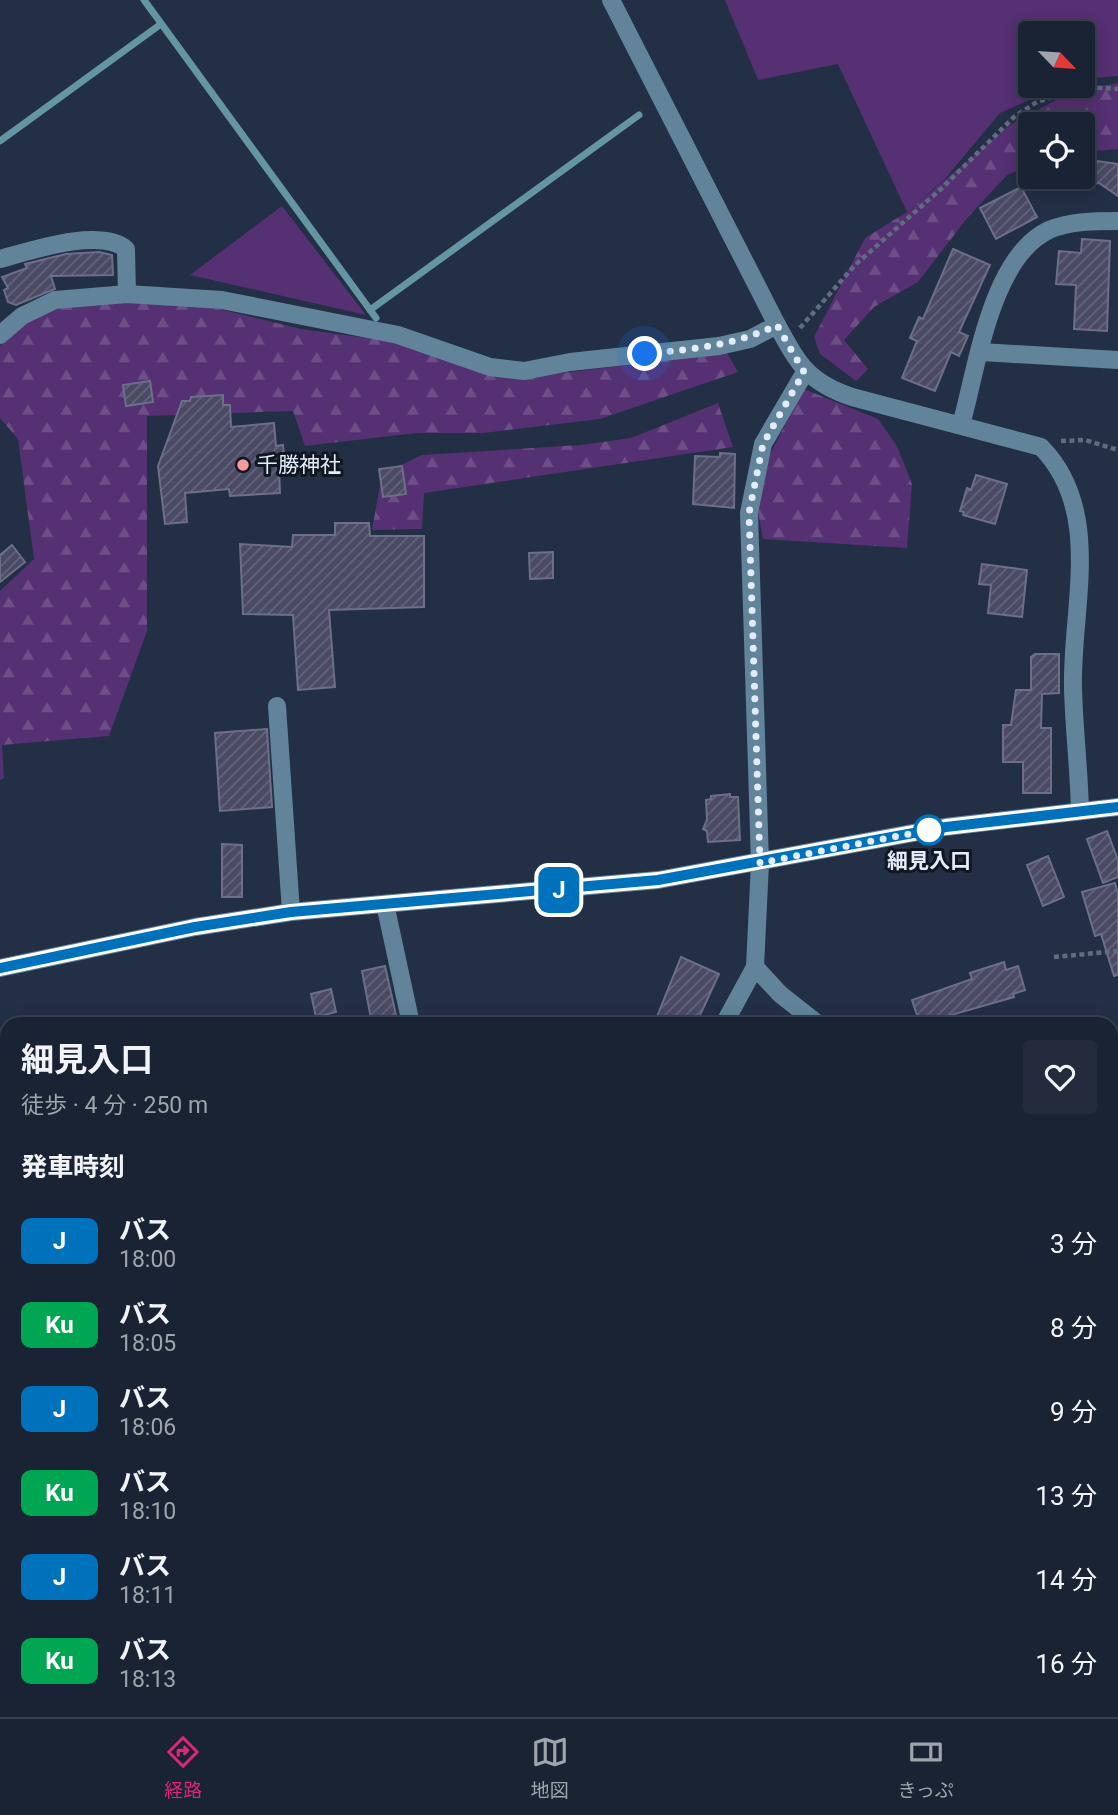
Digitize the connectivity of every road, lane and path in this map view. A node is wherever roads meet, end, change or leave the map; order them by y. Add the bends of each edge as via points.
1 (611, 0) edge
2 (1118, 89) edge
3 (1118, 221) edge
4 (0, 259) edge
5 (127, 294) junction
6 (780, 332) junction
7 (0, 335) edge
8 (981, 352) junction
9 (1118, 360) edge
10 (804, 372) junction
11 (961, 425) junction
12 (1041, 447) junction
13 (1118, 450) edge
14 (277, 706) dead end
15 (1118, 807) edge
16 (1080, 810) junction
17 (760, 863) junction
18 (385, 904) junction
19 (291, 912) junction
20 (1118, 951) edge
21 (1054, 957) dead end
22 (755, 967) junction
23 (0, 968) edge
24 (409, 1017) edge
25 (728, 1017) edge
26 (809, 1017) edge

1 - 6 street
2 - 6 path via 1087,87 1037,102 1014,117 855,265 797,331
3 - 8 street via 1069,224 1034,240 1012,263 996,293
4 - 5 street via 83,241 118,242 126,249
5 - 6 street via 222,300 398,335 490,367 524,371 719,346
5 - 7 street via 55,300 22,316
6 - 10 street
8 - 9 street
8 - 11 street
10 - 11 street via 824,387
10 - 17 street via 763,444 749,513
11 - 12 street
12 - 13 path via 1076,440
12 - 16 street via 1057,463 1080,528 1073,686
14 - 19 street
15 - 16 street
16 - 17 street via 946,827
17 - 18 street via 658,880
17 - 22 street
18 - 19 street
18 - 24 street
19 - 23 street
20 - 21 path
22 - 25 street
22 - 26 street

